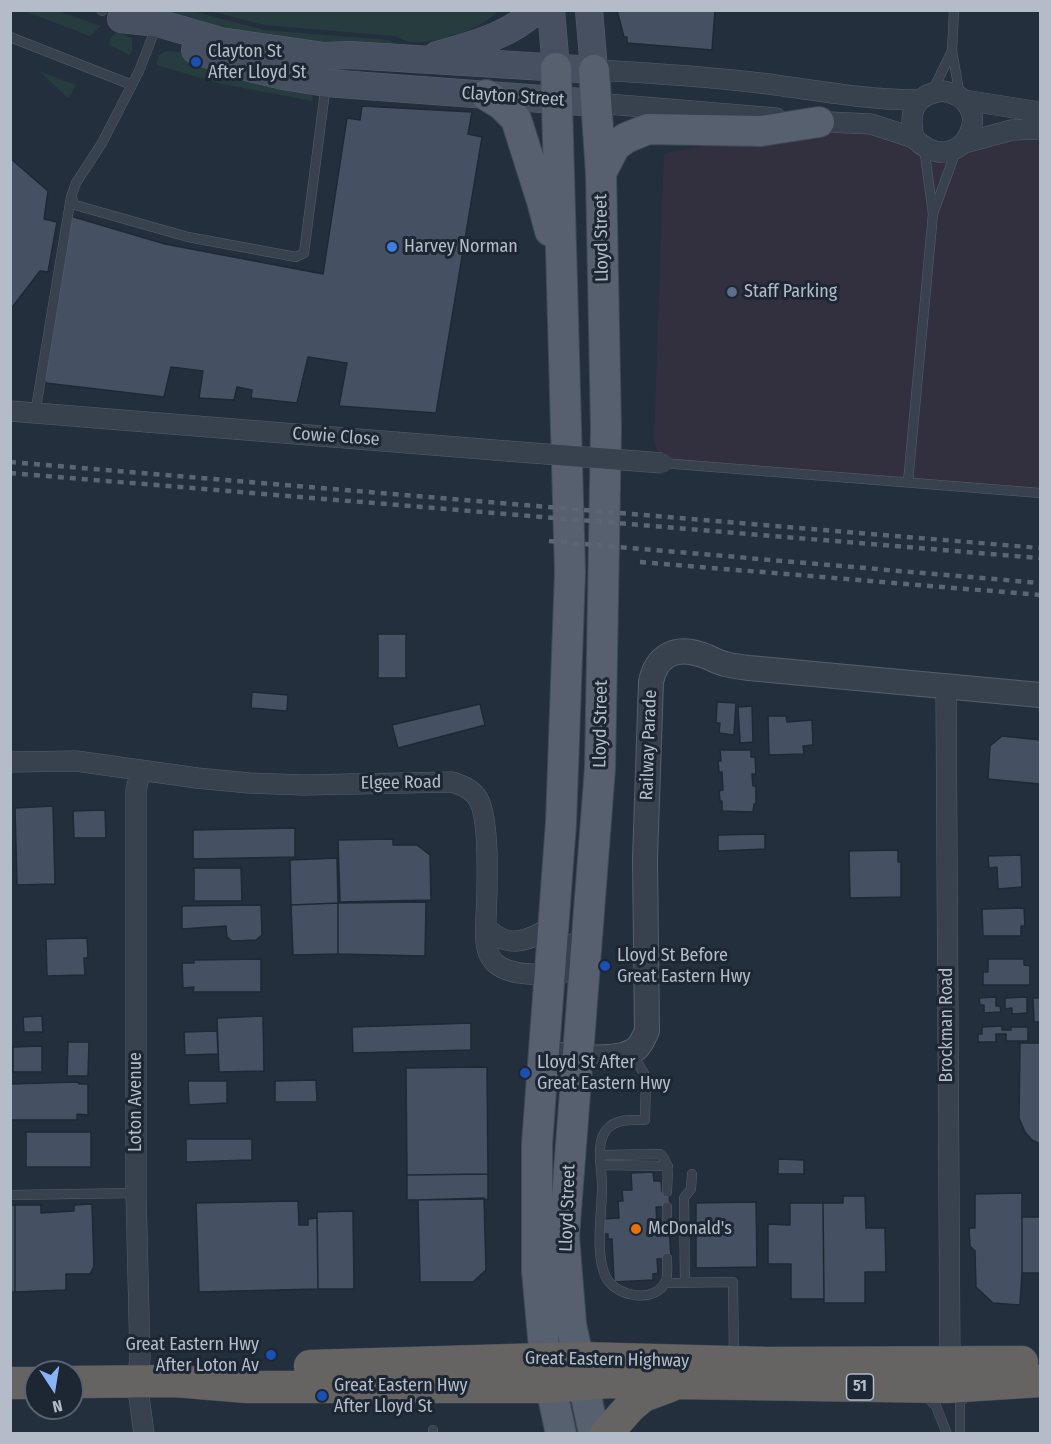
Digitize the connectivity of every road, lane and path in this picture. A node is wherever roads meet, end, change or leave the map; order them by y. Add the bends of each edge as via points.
1 (536, 10) edge
2 (551, 10) edge
3 (590, 10) edge
4 (954, 10) edge
5 (107, 13) edge
6 (155, 30) junction
7 (10, 37) edge
8 (952, 51) junction
9 (418, 61) junction
10 (556, 68) junction
11 (594, 70) junction
12 (326, 82) junction
13 (132, 85) junction
14 (486, 95) junction
15 (926, 96) junction
16 (962, 98) junction
17 (557, 100) junction
18 (596, 103) junction
19 (1041, 112) edge
20 (819, 122) junction
21 (1041, 129) edge
22 (919, 142) junction
23 (960, 146) junction
24 (601, 173) junction
25 (71, 197) junction
26 (933, 214) junction
27 (565, 335) junction
28 (10, 411) edge
29 (35, 414) junction
30 (662, 463) joint
31 (908, 482) junction
32 (1041, 493) edge
33 (946, 687) junction
34 (1041, 695) edge
35 (10, 762) edge
36 (141, 770) junction
37 (590, 908) junction
38 (553, 926) junction
39 (486, 927) junction
40 (549, 974) junction
41 (631, 1052) junction
42 (543, 1054) junction
43 (579, 1056) junction
44 (601, 1155) junction
45 (601, 1165) junction
46 (668, 1166) junction
47 (692, 1174) dead end
48 (667, 1192) dead end
49 (136, 1193) junction
50 (10, 1194) edge
51 (667, 1207) dead end
52 (667, 1223) dead end
53 (667, 1258) dead end
54 (665, 1282) junction
55 (685, 1283) junction
56 (734, 1362) junction
57 (1041, 1362) edge
58 (871, 1363) junction
59 (582, 1371) junction
60 (548, 1373) junction
61 (903, 1380) junction
62 (84, 1382) edge
63 (137, 1382) junction
64 (957, 1382) junction
65 (1041, 1382) edge
66 (680, 1383) junction
67 (144, 1434) edge
68 (561, 1434) edge
69 (594, 1434) edge
70 (606, 1434) edge
71 (947, 1434) edge
72 (960, 1434) edge

1 - 9 main road via 504,32
2 - 10 main road, Lloyd Street
3 - 11 main road, Lloyd Street
4 - 8 lane
5 - 6 main road, Clayton Street
6 - 9 main road, Clayton Street via 324,56
6 - 12 main road, Clayton Street via 241,66
6 - 13 lane
7 - 13 lane
8 - 15 lane
8 - 16 lane
9 - 10 main road, Clayton Street
10 - 11 main road, Clayton Street
10 - 17 main road, Lloyd Street
11 - 15 street, Clayton Street via 718,78 894,100
11 - 18 main road, Lloyd Street
12 - 14 main road, Clayton Street
12 - 25 lane via 304,253 296,257 188,237 75,205
13 - 25 lane
14 - 17 main road, Clayton Street
14 - 27 main road via 509,111 521,130 552,240
15 - 16 street via 951,92
15 - 22 street via 911,116
16 - 19 street
16 - 23 street via 969,107 972,126
17 - 18 main road, Clayton Street
17 - 27 main road, Lloyd Street
18 - 20 street, Clayton Street
18 - 24 main road, Lloyd Street
20 - 22 street, Clayton Street via 872,124
20 - 24 main road via 761,131 648,129 615,146
21 - 23 street via 1012,130
22 - 23 street via 940,152
22 - 26 lane
23 - 26 lane
24 - 37 main road, Lloyd Street via 606,429 604,573 600,768
25 - 29 lane
26 - 31 lane
27 - 38 main road, Lloyd Street via 570,572 561,823
28 - 29 street, Cowie Close
29 - 30 street, Cowie Close, bridge
30 - 31 lane
31 - 32 lane
33 - 34 street, Railway Parade
33 - 41 street, Railway Parade via 748,668 690,652 671,653 659,661 651,682 645,859 647,1031
33 - 64 street, Brockman Road
35 - 36 street, Elgee Road via 75,761
36 - 39 street, Elgee Road via 249,783 440,781 465,787 476,796 484,811
36 - 49 street, Loton Avenue via 136,790
37 - 40 street via 577,937 572,964 560,974
37 - 43 main road, Lloyd Street
38 - 39 street via 516,941 505,941
38 - 40 main road, Lloyd Street
39 - 40 street, Elgee Road via 486,942 494,962 521,973
40 - 42 main road, Lloyd Street
41 - 43 street
41 - 44 lane via 646,1077 645,1120 623,1120 611,1125 602,1139
42 - 43 street
42 - 60 main road, Lloyd Street via 537,1144 537,1271
43 - 59 main road, Lloyd Street via 564,1236 571,1324
44 - 45 lane
44 - 46 lane via 660,1154
45 - 46 lane
45 - 54 lane via 599,1219 606,1276 614,1287 636,1295 651,1293
46 - 48 lane
47 - 55 lane via 691,1189 684,1198
49 - 50 lane
49 - 63 street, Loton Avenue via 140,1358
51 - 52 lane
53 - 54 lane
54 - 55 lane
55 - 56 lane via 733,1282
56 - 58 highway, Great Eastern Highway / 51
56 - 59 highway, Great Eastern Highway / 51
57 - 64 highway, Great Eastern Highway / 51
58 - 61 lane via 896,1372
58 - 64 highway, Great Eastern Highway / 51
59 - 60 highway, Great Eastern Highway / 51
59 - 66 highway, Great Eastern Highway / 51 via 609,1382
59 - 69 main road, Lloyd Street
60 - 63 highway, Great Eastern Highway / 51 via 247,1387
60 - 68 main road, Lloyd Street
61 - 64 highway, Great Eastern Highway / 51
61 - 66 highway, Great Eastern Highway / 51
61 - 71 lane via 936,1406
62 - 63 highway, Great Eastern Highway / 51
63 - 67 street, Loton Avenue
64 - 65 highway, Great Eastern Highway / 51
64 - 72 lane, Brockman Road
66 - 70 highway via 644,1396

